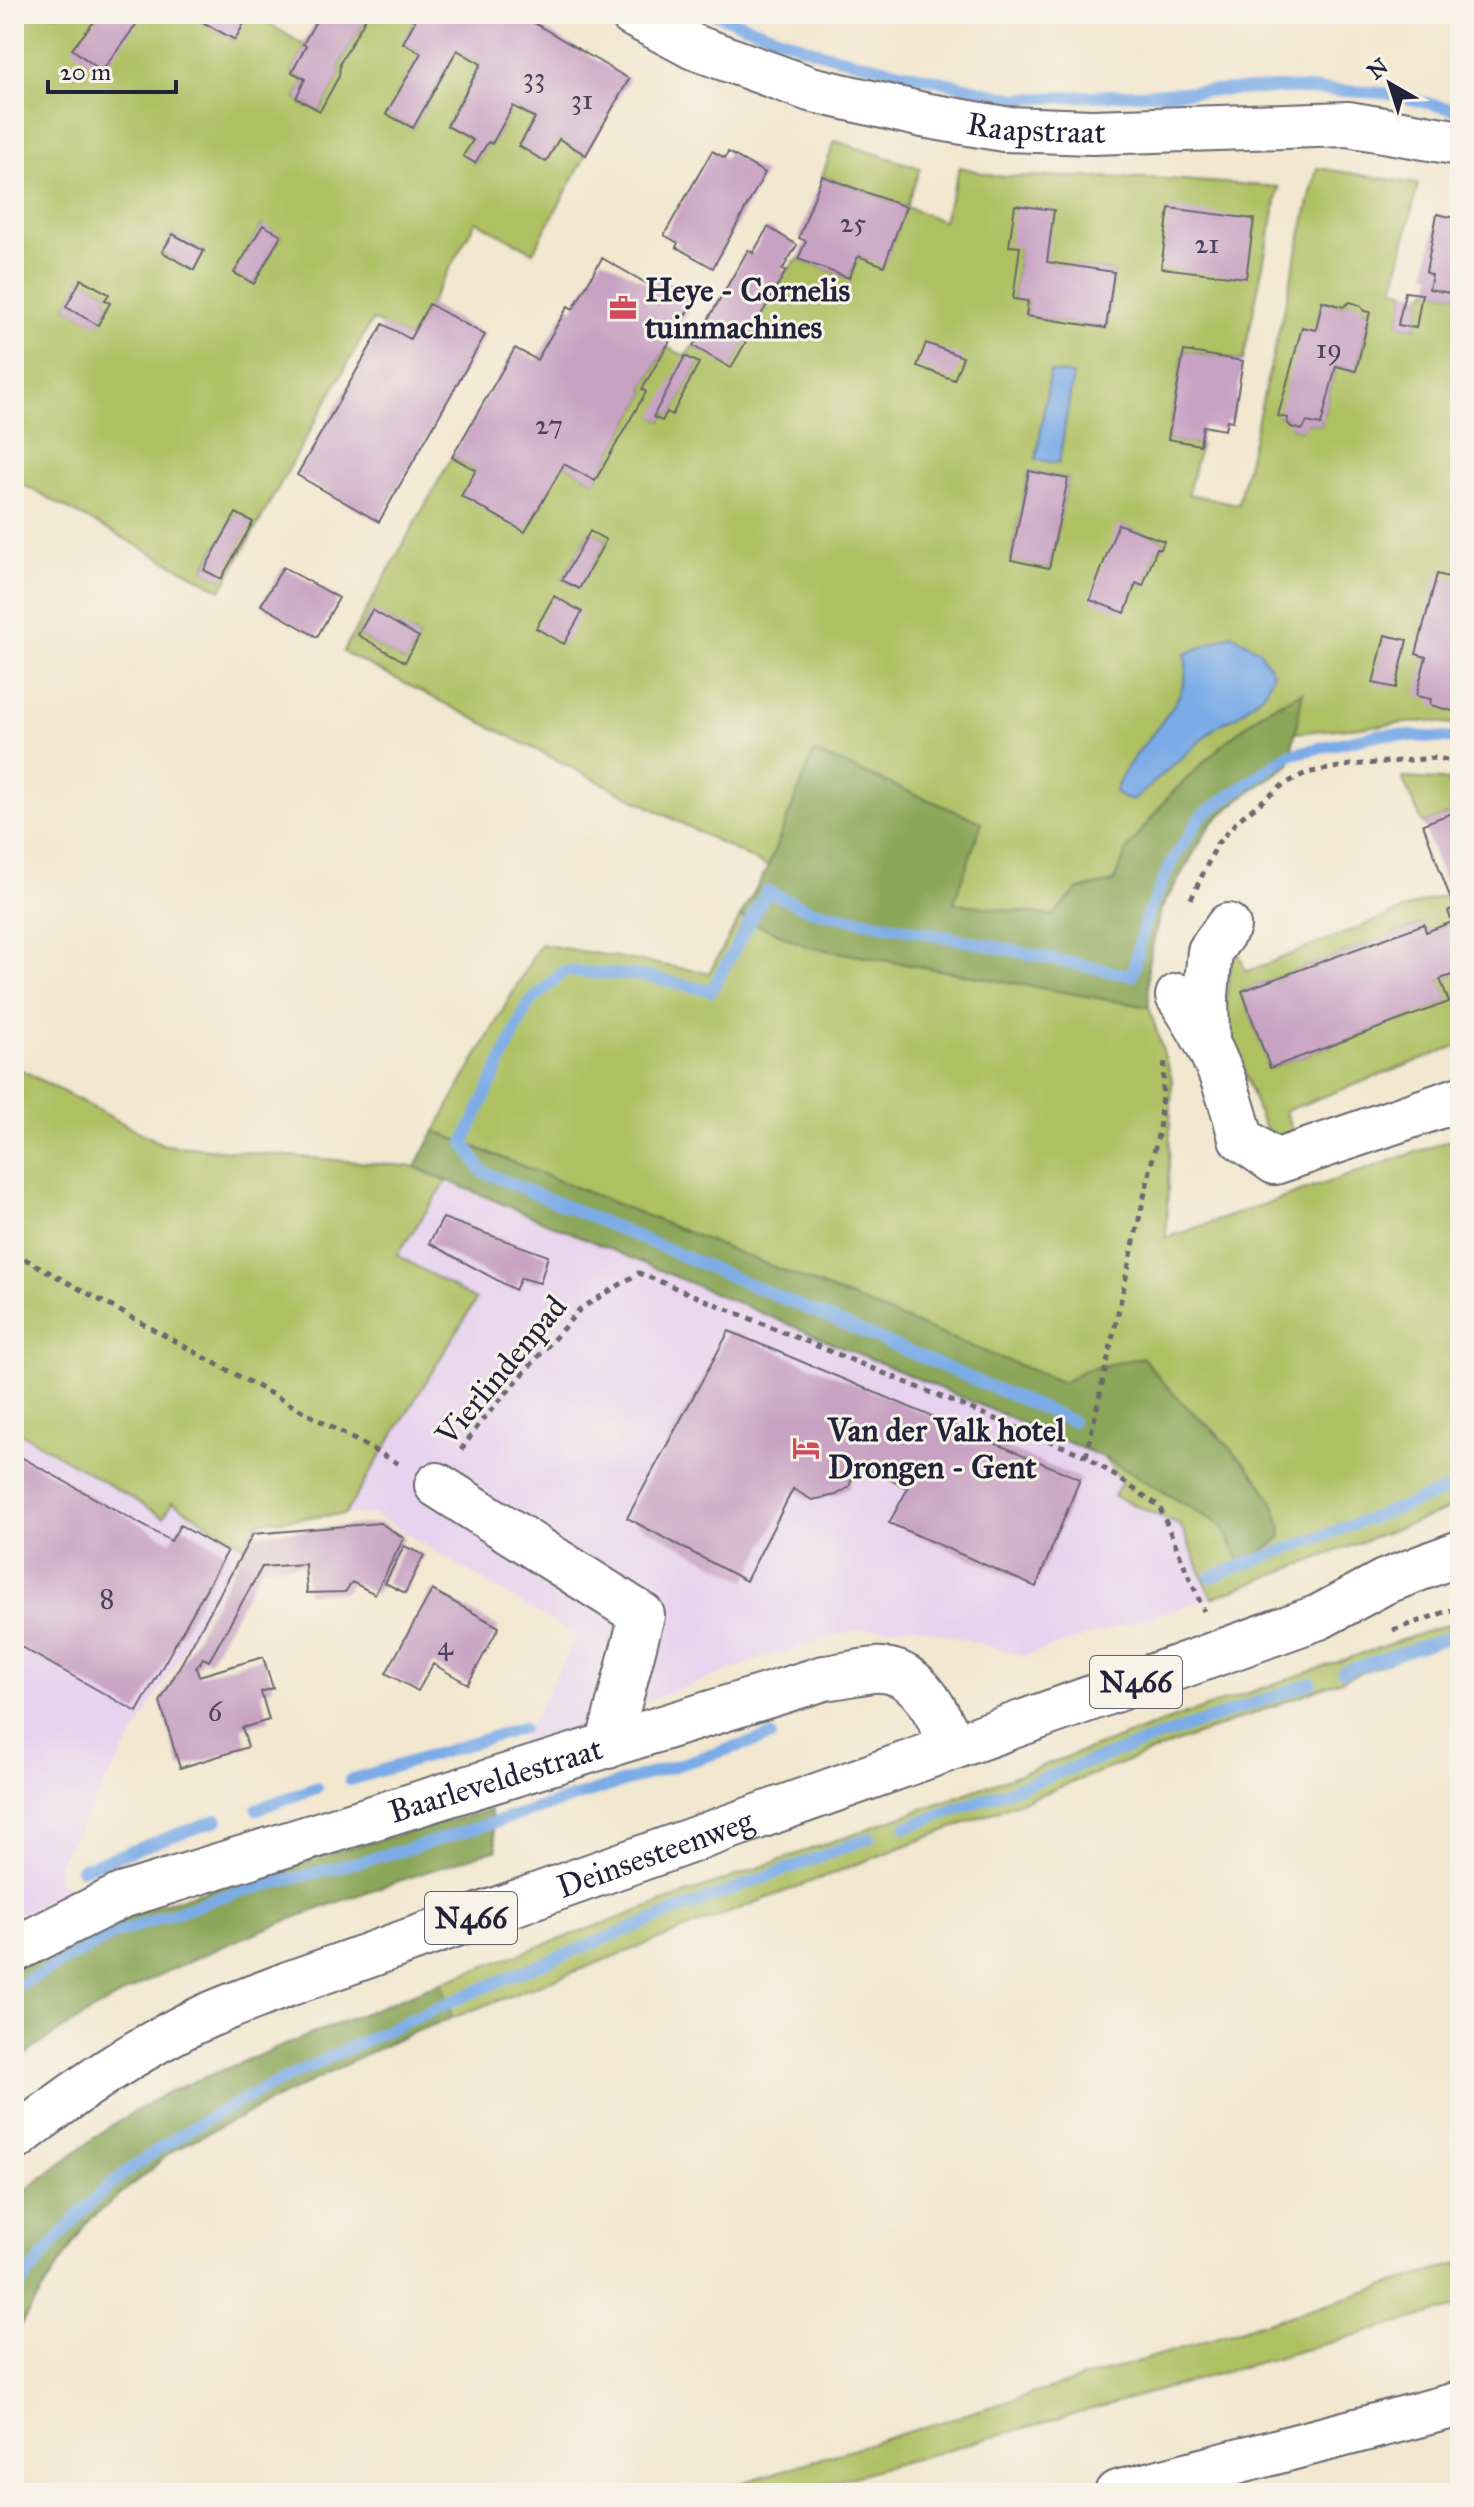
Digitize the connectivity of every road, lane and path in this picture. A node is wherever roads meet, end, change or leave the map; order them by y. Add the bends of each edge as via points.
1 (632, 14) edge
2 (1460, 143) edge
3 (1460, 762) edge
4 (1190, 901) dead end
5 (1228, 926) dead end
6 (1178, 996) dead end
7 (1207, 1043) junction
8 (1165, 1052) dead end
9 (1460, 1099) edge
10 (14, 1253) edge
11 (1086, 1456) junction
12 (437, 1485) junction
13 (1460, 1553) edge
14 (1460, 1581) edge
15 (1204, 1611) dead end
16 (1319, 1617) junction
17 (608, 1746) junction
18 (953, 1746) junction
19 (14, 1950) edge
20 (14, 2139) edge
21 (1460, 2372) edge
22 (1460, 2404) edge
23 (1380, 2425) junction
24 (1117, 2493) edge

1 - 2 main road, Raapstraat via 694,47 810,89 1004,129 1092,132 1348,124
3 - 4 path via 1435,758 1306,773 1238,820 1217,844
5 - 7 main road via 1210,951
6 - 7 main road
7 - 9 main road via 1228,1086 1241,1138 1275,1162
8 - 11 path via 1159,1130
10 - 12 path, Vierlindenpad
11 - 12 path, Vierlindenpad via 639,1273 580,1309 480,1423
11 - 15 path, Vierlindenpad via 1159,1506
12 - 17 main road via 642,1615
13 - 16 main road, Deinsesteenweg / N466 via 1384,1582
14 - 16 main road, Deinsesteenweg / N466 via 1391,1606
16 - 18 main road, Deinsesteenweg / N466
17 - 18 main road, Baarleveldestraat via 824,1678 877,1670 906,1676 923,1692
17 - 19 main road, Baarleveldestraat via 121,1896
18 - 20 main road, Deinsesteenweg / N466 via 207,2016 132,2055
21 - 23 main road
22 - 23 main road
23 - 24 main road

